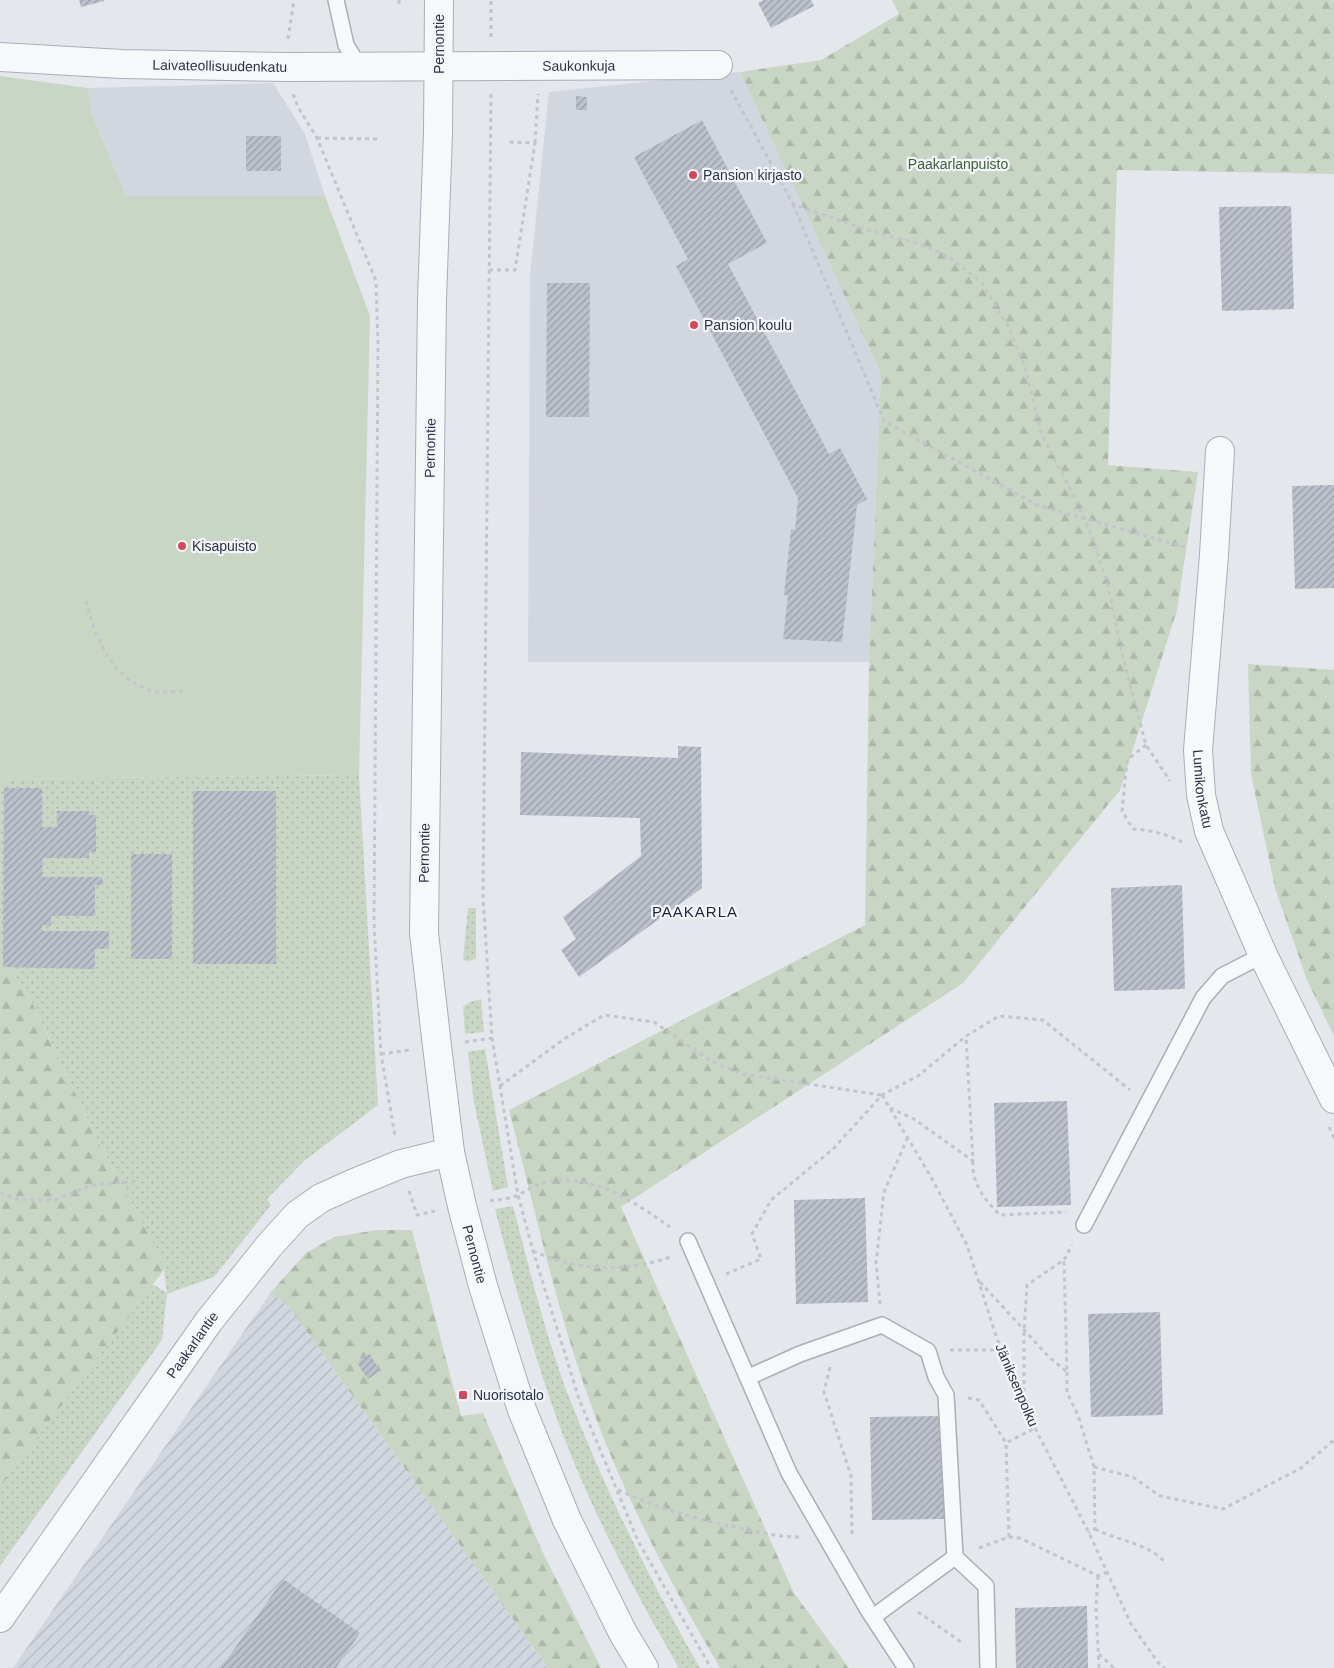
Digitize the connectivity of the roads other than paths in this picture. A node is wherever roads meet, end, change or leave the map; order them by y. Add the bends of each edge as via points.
1 (336, 0) edge
2 (438, 0) edge
3 (0, 57) edge
4 (718, 65) road end
5 (439, 66) junction
6 (360, 68) junction
7 (1220, 450) dead end
8 (1263, 955) junction
9 (1334, 1100) edge
10 (450, 1152) junction
11 (1084, 1225) road end
12 (690, 1245) road end
13 (749, 1377) junction
14 (955, 1557) junction
15 (873, 1617) junction
16 (0, 1618) edge
17 (988, 1664) edge
18 (644, 1668) edge
19 (906, 1668) edge

1 - 6 lane via 346,45
2 - 5 street, Pernontie
3 - 6 street, Laivateollisuudenkatu via 122,64
4 - 5 street, Saukonkuja
5 - 6 street, Laivateollisuudenkatu
5 - 10 street, Pernontie via 432,299 424,932
7 - 8 street, Lumikonkatu via 1198,750 1201,795 1209,831
8 - 9 street, Lumikonkatu
8 - 11 lane via 1222,976 1203,998
10 - 16 street, Paakarlantie via 401,1164 352,1184 322,1198 297,1215 209,1321
10 - 18 street, Pernontie via 483,1286 522,1410 567,1520 623,1634
12 - 13 lane
13 - 14 lane via 882,1325 928,1350 936,1377 946,1395
13 - 15 lane via 789,1473
14 - 15 lane
14 - 17 lane via 986,1586
15 - 19 lane

